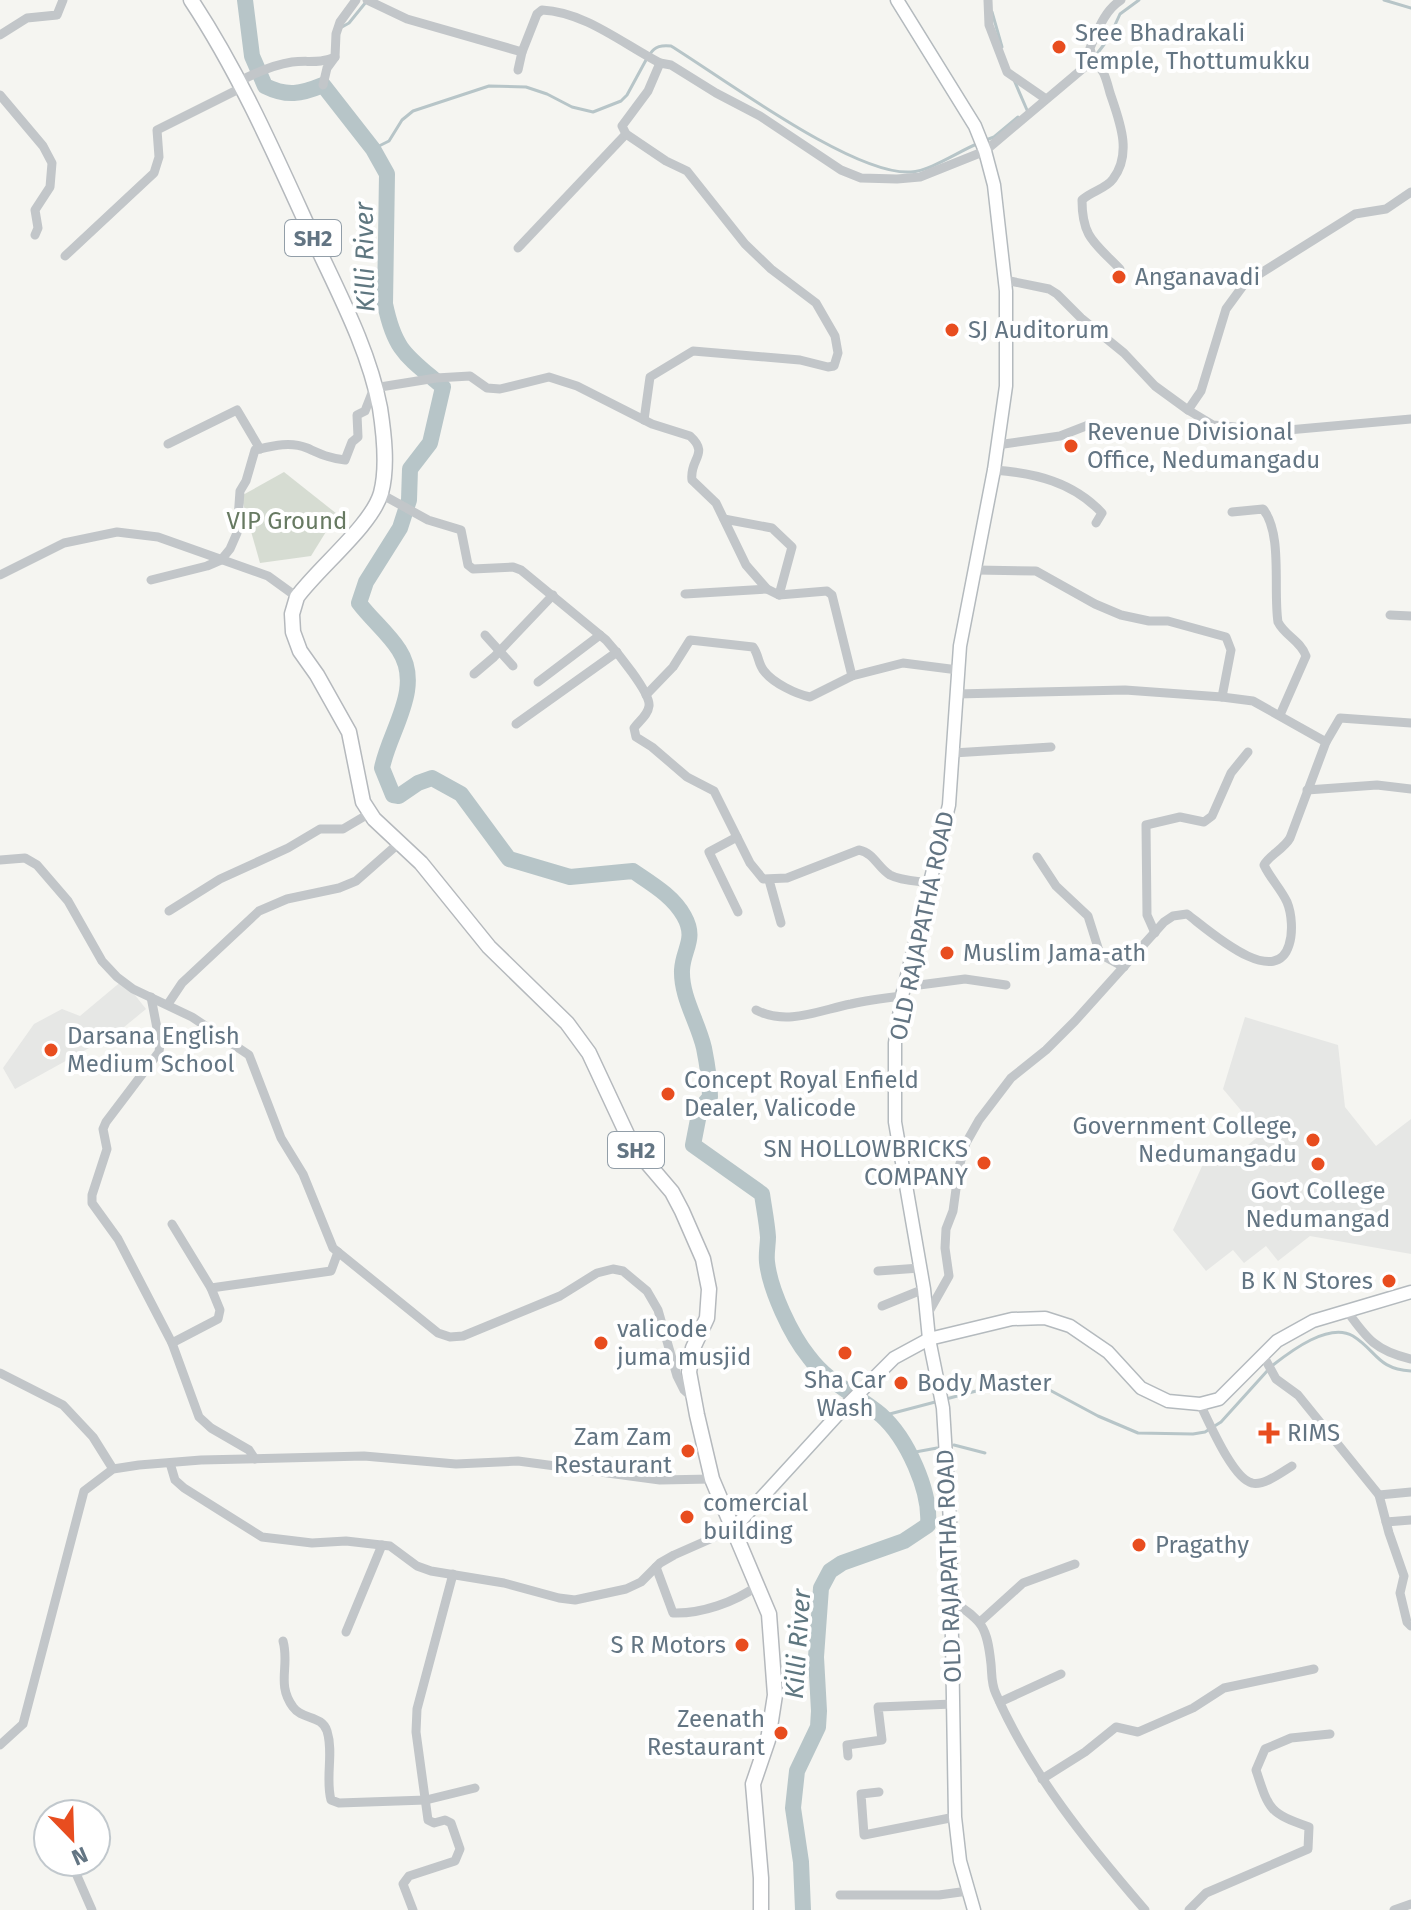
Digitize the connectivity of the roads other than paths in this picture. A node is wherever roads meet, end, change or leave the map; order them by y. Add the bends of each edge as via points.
1 (63, 0) edge
2 (191, 0) edge
3 (356, 0) edge
4 (367, 0) edge
5 (897, 0) edge
6 (988, 0) edge
7 (1121, 0) edge
8 (0, 35) edge
9 (522, 52) junction
10 (335, 57) junction
11 (654, 60) junction
12 (1093, 60) junction
13 (518, 70) dead end
14 (240, 85) junction
15 (323, 85) dead end
16 (0, 95) edge
17 (1043, 97) junction
18 (626, 134) junction
19 (985, 150) junction
20 (1411, 192) edge
21 (35, 235) dead end
22 (518, 248) dead end
23 (65, 256) dead end
24 (1120, 269) dead end
25 (1005, 280) junction
26 (374, 388) junction
27 (1188, 410) junction
28 (1411, 419) edge
29 (644, 420) junction
30 (1091, 424) dead end
31 (168, 444) dead end
32 (997, 445) junction
33 (260, 449) junction
34 (994, 470) junction
35 (381, 494) junction
36 (1232, 512) dead end
37 (724, 519) junction
38 (1096, 523) dead end
39 (221, 560) junction
40 (976, 570) junction
41 (0, 575) edge
42 (151, 580) dead end
43 (767, 589) junction
44 (685, 594) dead end
45 (553, 595) junction
46 (779, 595) junction
47 (297, 597) junction
48 (1390, 615) dead end
49 (1411, 616) edge
50 (485, 635) dead end
51 (600, 635) junction
52 (499, 652) junction
53 (617, 652) junction
54 (513, 666) dead end
55 (958, 670) junction
56 (474, 674) dead end
57 (852, 676) junction
58 (538, 682) dead end
59 (957, 694) junction
60 (646, 695) junction
61 (1222, 697) junction
62 (1280, 715) junction
63 (1411, 723) edge
64 (516, 724) dead end
65 (1326, 742) junction
66 (1051, 747) dead end
67 (1248, 752) dead end
68 (953, 753) junction
69 (1411, 789) edge
70 (1307, 790) junction
71 (370, 813) junction
72 (737, 837) junction
73 (398, 844) junction
74 (1037, 857) dead end
75 (0, 860) edge
76 (769, 880) junction
77 (930, 883) junction
78 (169, 911) dead end
79 (738, 912) dead end
80 (781, 923) dead end
81 (1155, 933) junction
82 (1124, 967) junction
83 (1006, 985) dead end
84 (903, 992) junction
85 (151, 997) junction
86 (168, 1004) junction
87 (756, 1010) dead end
88 (172, 1224) dead end
89 (338, 1252) junction
90 (920, 1268) junction
91 (878, 1271) dead end
92 (211, 1288) junction
93 (924, 1289) junction
94 (1411, 1292) edge
95 (882, 1306) dead end
96 (1347, 1311) junction
97 (926, 1318) junction
98 (929, 1339) junction
99 (172, 1343) junction
100 (1263, 1355) junction
101 (1411, 1359) edge
102 (0, 1373) edge
103 (695, 1400) junction
104 (1200, 1404) junction
105 (255, 1459) junction
106 (170, 1463) junction
107 (1292, 1466) dead end
108 (113, 1469) junction
109 (712, 1479) junction
110 (1411, 1492) edge
111 (1379, 1495) junction
112 (1411, 1520) edge
113 (1386, 1522) junction
114 (733, 1529) junction
115 (382, 1545) junction
116 (1075, 1564) dead end
117 (656, 1567) junction
118 (453, 1574) junction
119 (757, 1586) junction
120 (952, 1601) junction
121 (981, 1621) junction
122 (1411, 1626) edge
123 (346, 1632) dead end
124 (283, 1641) dead end
125 (1314, 1669) dead end
126 (1061, 1674) dead end
127 (1000, 1702) junction
128 (953, 1704) junction
129 (1330, 1734) dead end
130 (0, 1745) edge
131 (848, 1756) dead end
132 (1042, 1779) junction
133 (475, 1788) dead end
134 (879, 1792) dead end
135 (426, 1800) junction
136 (955, 1817) junction
137 (78, 1878) edge
138 (968, 1891) junction
139 (840, 1895) dead end
140 (1411, 1904) edge
141 (92, 1910) edge
142 (413, 1910) edge
143 (761, 1910) edge
144 (974, 1910) edge
145 (1145, 1910) edge
146 (1189, 1910) edge
147 (1394, 1910) edge

1 - 8 street via 57,15 27,18
2 - 14 main road, SH2
3 - 10 street via 340,22
4 - 9 street via 407,19
5 - 19 main road, OLD RAJAPATHA ROAD
6 - 17 street via 989,25 1007,72
7 - 12 street via 1104,16 1090,48
9 - 11 street via 537,14 547,10 594,26
9 - 13 street
10 - 14 street via 267,68
10 - 15 street
11 - 18 street via 648,91 622,126
11 - 19 street via 671,65 861,178 920,177
12 - 17 street
12 - 24 street via 1105,72 1123,143 1115,176 1082,200 1082,222
14 - 23 street via 157,130 154,173
14 - 26 main road, SH2 via 329,273
16 - 21 street via 52,163 50,187 35,210
17 - 19 street
18 - 22 street
18 - 29 street via 687,171 745,244 816,303 835,336 838,353 834,366 828,367 693,351 650,377
19 - 25 main road, OLD RAJAPATHA ROAD
20 - 27 street via 1386,209 1355,214 1245,283 1226,309 1201,391
25 - 27 street via 1057,294
25 - 32 main road, OLD RAJAPATHA ROAD via 1006,386
26 - 29 street via 470,376 487,388 500,389 549,377
26 - 33 street via 365,411 357,415 358,437 345,460 290,444
26 - 35 main road, SH2 via 384,450
27 - 28 street via 1213,425 1266,430
29 - 37 street via 690,436 700,446 692,480
30 - 32 street via 1060,436
31 - 33 street via 237,410
32 - 34 main road, OLD RAJAPATHA ROAD
33 - 39 street via 255,450 240,491 233,542
34 - 38 street via 1071,488 1102,513
34 - 40 main road, OLD RAJAPATHA ROAD
35 - 45 street via 428,520 461,530 468,565 477,570 513,567
35 - 47 main road, SH2 via 373,511
36 - 62 street via 1263,509 1267,514 1274,543 1278,622 1306,656
37 - 43 street via 746,565
37 - 46 street via 772,528 792,547
39 - 41 street via 158,537 117,532 64,543
39 - 42 street
39 - 47 street via 268,576
40 - 55 main road, OLD RAJAPATHA ROAD
40 - 61 street via 1036,571 1121,615 1226,637 1231,650
43 - 44 street
43 - 46 street
45 - 51 street
45 - 52 street
46 - 57 street via 829,592
47 - 71 main road, SH2 via 293,632 349,732 358,786
48 - 49 street
50 - 52 street
51 - 53 street
51 - 58 street
52 - 54 street
52 - 56 street
53 - 60 street
53 - 64 street
55 - 57 street via 903,663
55 - 59 main road, OLD RAJAPATHA ROAD
57 - 60 street via 803,696 763,670 753,647 690,640
59 - 61 street via 1125,690
59 - 68 main road, OLD RAJAPATHA ROAD
60 - 72 street via 648,711 634,728 636,737 714,791
61 - 62 street via 1253,701
62 - 65 street
63 - 65 street via 1340,718
65 - 70 street
66 - 68 street
67 - 81 street via 1204,822 1180,817 1146,825 1147,915
68 - 77 main road, OLD RAJAPATHA ROAD via 949,805
69 - 70 street via 1377,785
70 - 81 street via 1290,838 1264,865 1288,903 1292,934 1286,952 1277,960 1257,961 1187,914 1173,916
71 - 73 main road, SH2
71 - 78 street via 343,829 320,829
72 - 76 street via 757,875
72 - 79 street via 709,852
73 - 86 street via 356,881 259,911 182,983
73 - 103 main road, SH2 via 421,863 489,947 567,1023 589,1053 632,1145 672,1192 703,1259 709,1289 707,1318 689,1372
74 - 82 street via 1056,886 1088,916 1100,954
75 - 85 street via 25,858 37,865 68,901 102,961 133,989
76 - 77 street via 859,850 895,878
76 - 80 street
77 - 84 main road, OLD RAJAPATHA ROAD
81 - 82 street
82 - 97 street via 1046,1050 1011,1078 966,1143 946,1229 949,1276
83 - 84 street via 965,979
84 - 87 street via 805,1016 772,1017
84 - 90 main road, OLD RAJAPATHA ROAD via 895,1043 895,1122
85 - 86 street
85 - 99 street via 159,1052 106,1122 107,1149 92,1203 118,1239
86 - 89 street via 249,1055 281,1138
88 - 92 street
89 - 92 street via 331,1271
89 - 103 street via 438,1333 450,1337 560,1296 597,1273 623,1271 647,1291 658,1310 677,1376
90 - 91 street
90 - 93 main road, OLD RAJAPATHA ROAD
92 - 99 street via 218,1319
93 - 95 street
93 - 97 main road, OLD RAJAPATHA ROAD
94 - 96 main road
96 - 100 main road via 1313,1321
96 - 101 street via 1379,1348
97 - 98 main road, OLD RAJAPATHA ROAD
98 - 104 main road via 1012,1319 1045,1318 1070,1326 1108,1352 1141,1388 1168,1401
98 - 114 main road via 894,1358 874,1377
98 - 120 main road, OLD RAJAPATHA ROAD via 943,1408
99 - 105 street via 199,1417
100 - 104 main road via 1219,1399
100 - 111 street via 1276,1379 1298,1395
102 - 108 street via 63,1405
103 - 109 main road, SH2
104 - 107 street via 1216,1438 1251,1483
105 - 106 street
105 - 109 street via 518,1461 660,1480
106 - 108 street
106 - 115 street via 184,1488 262,1537
108 - 130 street via 84,1491 23,1724
109 - 114 main road, SH2
110 - 111 street
111 - 113 street
112 - 113 street
113 - 122 street via 1404,1576 1400,1593
114 - 117 street
114 - 119 main road, SH2
115 - 118 street via 417,1566
115 - 123 street
116 - 121 street via 1023,1583
117 - 118 street via 626,1589 575,1600
117 - 119 street via 673,1613 741,1597
118 - 135 street via 417,1709
119 - 143 main road, SH2 via 769,1614 775,1695 768,1740 753,1784
120 - 121 street
120 - 128 main road, OLD RAJAPATHA ROAD
121 - 127 street
124 - 135 street via 282,1684 293,1708 319,1720 329,1736 331,1800
125 - 132 street via 1224,1688 1138,1732 1116,1727
126 - 127 street
127 - 132 street
128 - 131 street via 878,1707 882,1740 847,1745
128 - 136 main road, OLD RAJAPATHA ROAD
129 - 146 street via 1291,1738 1265,1749 1256,1770 1267,1804 1280,1817 1309,1827 1308,1849 1206,1893
132 - 145 street
133 - 135 street
134 - 136 street via 861,1794 864,1835
135 - 142 street via 428,1820 451,1823 460,1849 455,1861 409,1876 403,1884
136 - 138 main road, OLD RAJAPATHA ROAD
137 - 141 street
138 - 139 street
138 - 144 main road, OLD RAJAPATHA ROAD
140 - 147 street

